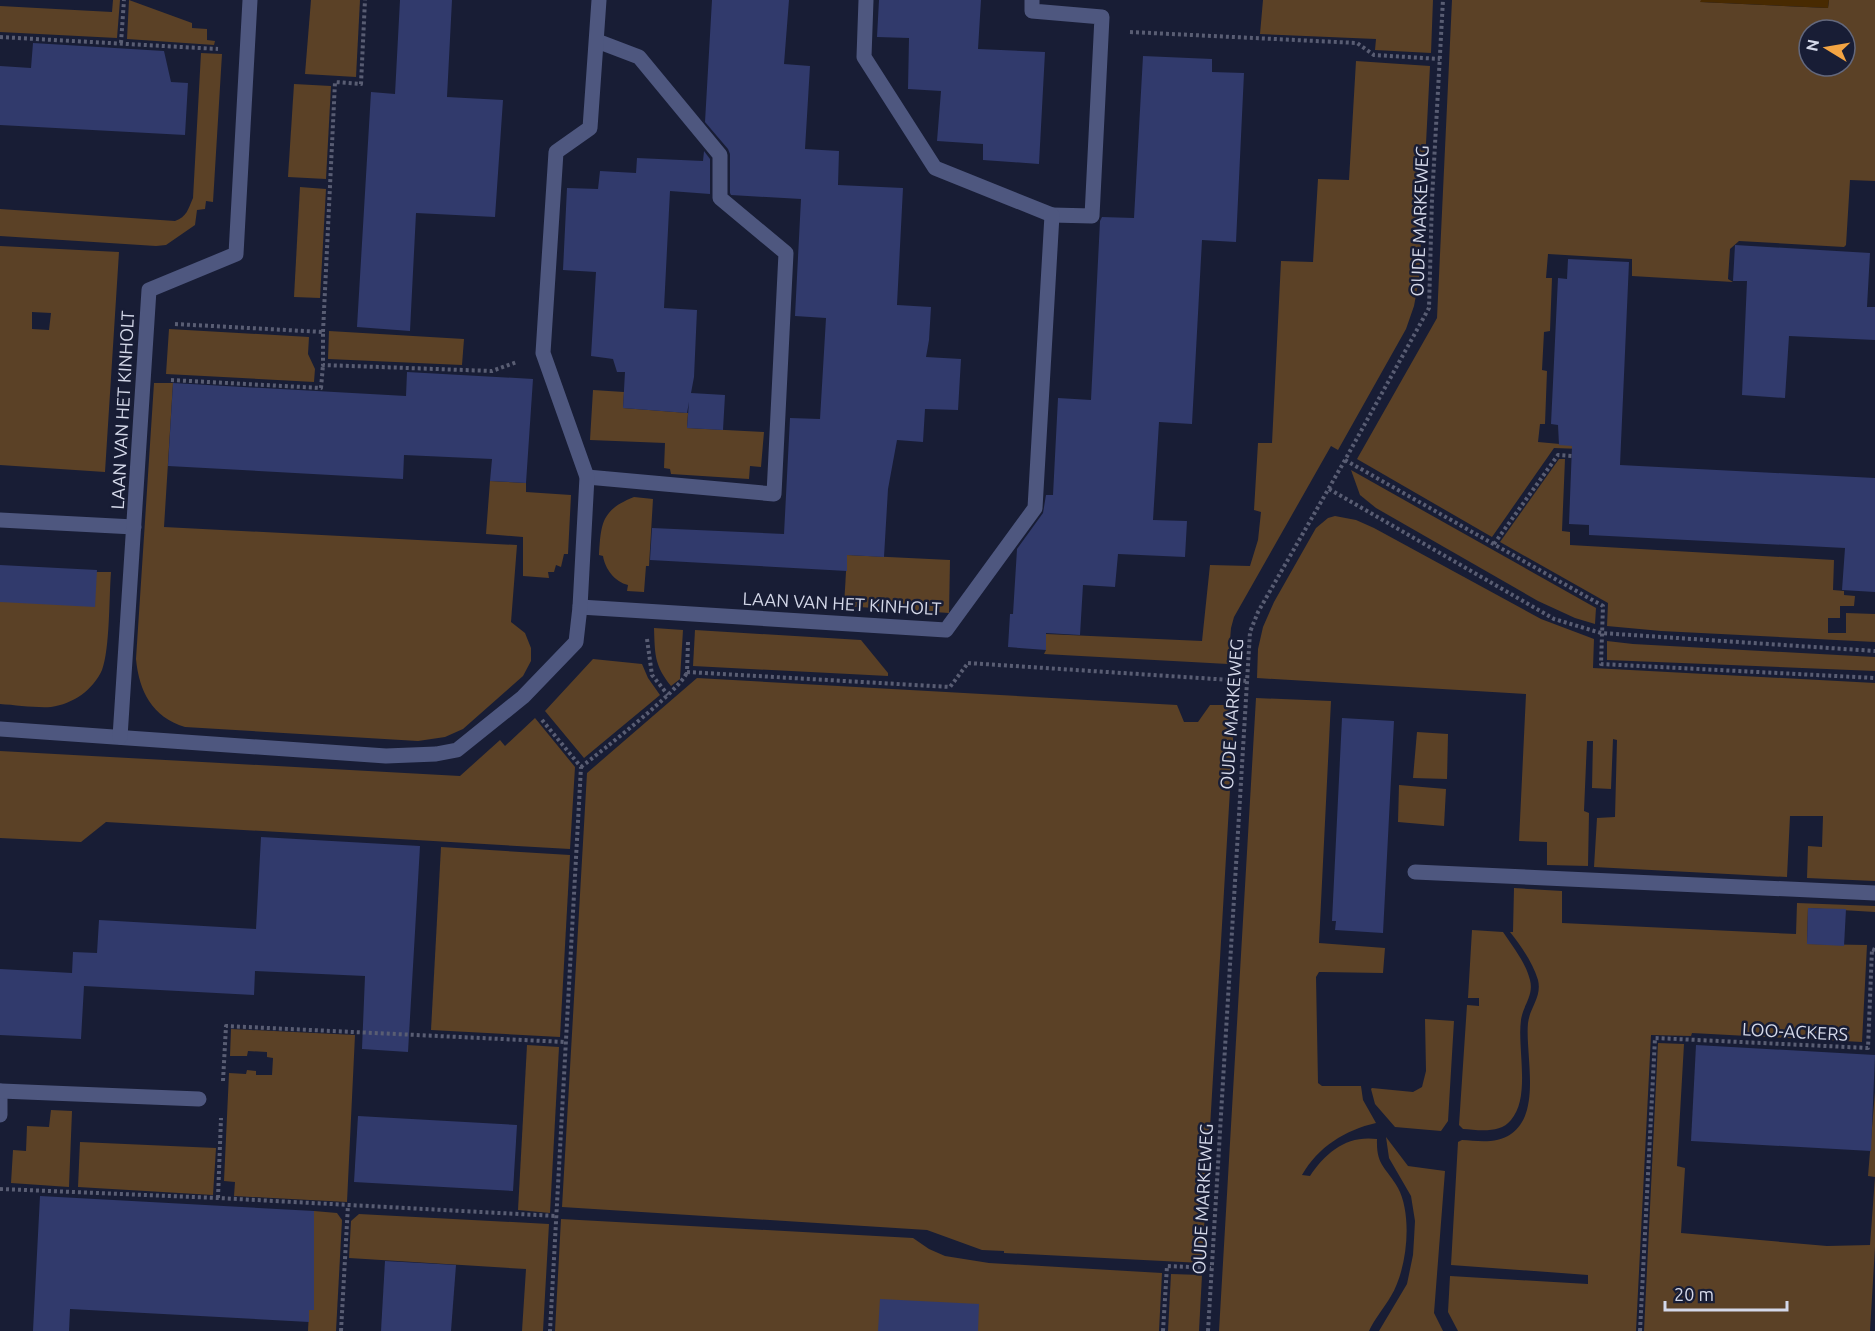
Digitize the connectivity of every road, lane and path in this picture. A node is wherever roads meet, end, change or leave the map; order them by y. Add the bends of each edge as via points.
1 (124, 0) edge
2 (250, 0) edge
3 (365, 0) edge
4 (599, 0) edge
5 (866, 0) edge
6 (1032, 0) edge
7 (1443, 0) edge
8 (1101, 30) junction
9 (0, 37) edge
10 (597, 41) junction
11 (121, 43) junction
12 (247, 50) junction
13 (1440, 59) junction
14 (1052, 215) junction
15 (147, 323) junction
16 (323, 332) junction
17 (543, 353) junction
18 (323, 365) junction
19 (143, 379) junction
20 (1573, 456) dead end
21 (1345, 460) junction
22 (587, 477) junction
23 (1329, 489) junction
24 (0, 520) edge
25 (134, 527) junction
26 (1494, 544) junction
27 (580, 607) junction
28 (689, 614) junction
29 (1601, 633) junction
30 (647, 634) dead end
31 (1875, 651) edge
32 (687, 672) junction
33 (1875, 678) edge
34 (1246, 681) junction
35 (668, 695) junction
36 (523, 697) junction
37 (0, 729) edge
38 (120, 737) junction
39 (581, 768) junction
40 (1415, 872) dead end
41 (1875, 893) edge
42 (1875, 950) edge
43 (565, 1042) junction
44 (0, 1091) edge
45 (199, 1099) joint
46 (221, 1101) junction
47 (0, 1115) edge
48 (0, 1189) edge
49 (218, 1198) junction
50 (348, 1205) junction
51 (556, 1216) junction
52 (1212, 1268) junction
53 (341, 1331) edge
54 (550, 1331) edge
55 (1163, 1331) edge
56 (1208, 1331) edge
57 (1640, 1331) edge

1 - 11 path
2 - 12 street, LAAN VAN HET KINHOLT
3 - 16 path via 360,84 335,82
4 - 10 street
5 - 14 street via 864,57 936,168
6 - 8 street via 1032,11 1102,17
7 - 13 path, OUDE MARKEWEG
8 - 13 path via 1357,43 1374,55
8 - 14 street via 1092,216
9 - 11 path
10 - 17 street via 590,128 556,152
10 - 22 street via 639,57 720,155 720,198 786,253 774,494
11 - 12 path
12 - 15 street, LAAN VAN HET KINHOLT via 236,254 149,290
13 - 21 path, OUDE MARKEWEG via 1429,308
14 - 28 street, LAAN VAN HET KINHOLT via 1035,508 946,630
15 - 16 path
15 - 19 street, LAAN VAN HET KINHOLT
16 - 18 path
17 - 18 path via 492,371
17 - 22 street
18 - 19 path via 321,388
19 - 25 street, LAAN VAN HET KINHOLT
20 - 26 path via 1558,455
21 - 23 path, OUDE MARKEWEG
21 - 26 path
22 - 27 street
23 - 29 path via 1554,619
23 - 34 path, OUDE MARKEWEG via 1258,612 1250,632
24 - 25 street
25 - 38 street, LAAN VAN HET KINHOLT
26 - 29 path via 1603,606
27 - 28 street, LAAN VAN HET KINHOLT
27 - 36 street via 576,642
28 - 32 path
29 - 31 path
29 - 33 path via 1601,664
30 - 35 path via 652,675
32 - 34 path via 950,687 968,663
32 - 35 path
34 - 52 path, OUDE MARKEWEG
35 - 39 path
36 - 38 street via 457,750 436,754 386,756
36 - 39 path
37 - 38 street
39 - 43 path
40 - 41 street
42 - 57 path, LOO-ACKERS via 1872,949 1868,1048 1655,1038
43 - 46 path via 226,1026
43 - 51 path
44 - 45 street
44 - 47 street
45 - 46 path
46 - 49 path
48 - 49 path
49 - 50 path
50 - 51 path
50 - 53 path
51 - 54 path
52 - 55 path via 1167,1266
52 - 56 path, OUDE MARKEWEG

